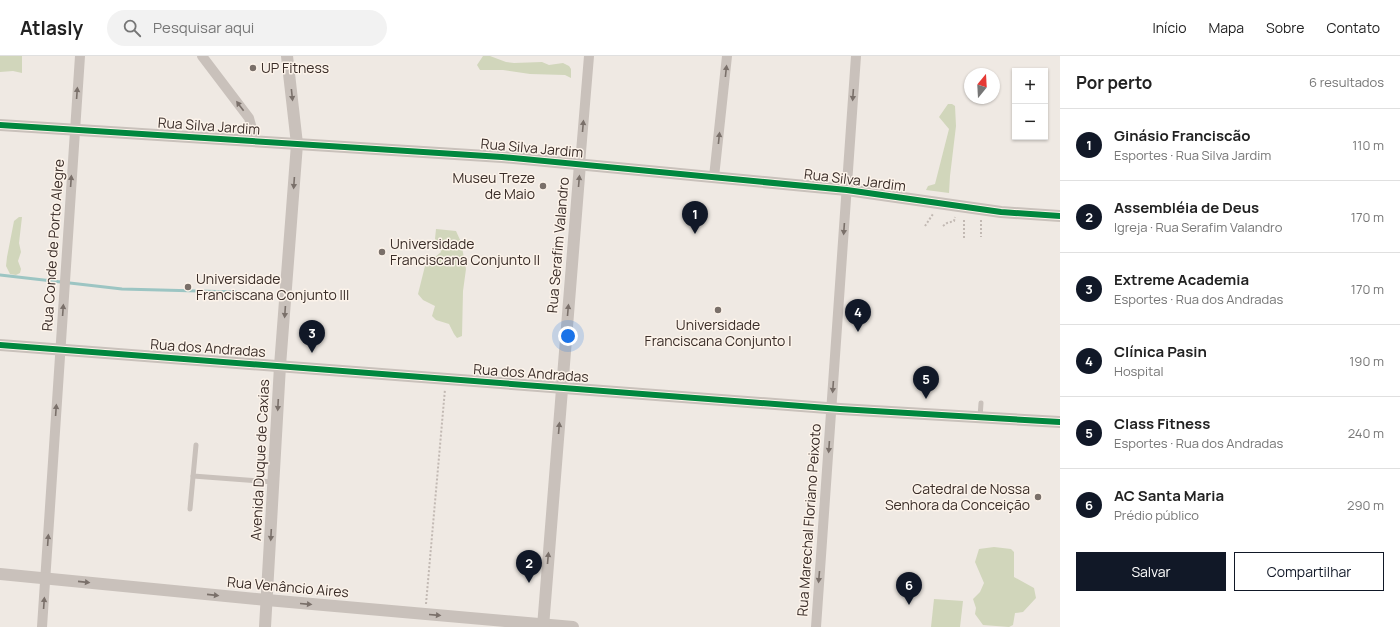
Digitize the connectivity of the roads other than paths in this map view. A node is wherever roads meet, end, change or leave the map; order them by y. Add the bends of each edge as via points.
1 (80, 56) edge
2 (202, 56) edge
3 (288, 56) edge
4 (589, 56) edge
5 (727, 56) edge
6 (856, 56) edge
7 (0, 125) edge
8 (74, 129) junction
9 (252, 141) junction
10 (297, 144) junction
11 (580, 164) junction
12 (714, 177) junction
13 (847, 190) junction
14 (1060, 216) edge
15 (0, 344) edge
16 (60, 349) junction
17 (280, 366) junction
18 (562, 388) junction
19 (980, 403) dead end
20 (831, 408) junction
21 (980, 417) junction
22 (1060, 422) edge
23 (196, 445) dead end
24 (193, 476) junction
25 (274, 482) junction
26 (190, 509) dead end
27 (0, 574) edge
28 (45, 578) junction
29 (267, 600) junction
30 (543, 626) edge
31 (42, 627) edge
32 (265, 627) edge
33 (573, 627) edge
34 (816, 627) edge

8 -> 1 street, Rua Conde de Porto Alegre
9 -> 2 street via 249,118
3 -> 10 street, Avenida Duque de Caxias
11 -> 4 street, Rua Serafim Valandro
12 -> 5 street
6 -> 13 street, Rua Marechal Floriano Peixoto
7 - 8 street, Rua Silva Jardim
8 - 9 street, Rua Silva Jardim
16 -> 8 street, Rua Conde de Porto Alegre
9 - 10 street, Rua Silva Jardim
10 - 11 street, Rua Silva Jardim
10 -> 17 street, Avenida Duque de Caxias
11 - 12 street, Rua Silva Jardim
18 -> 11 street, Rua Serafim Valandro
12 - 13 street, Rua Silva Jardim
13 - 14 street, Rua Silva Jardim via 1001,212
13 -> 20 street, Rua Marechal Floriano Peixoto
15 - 16 street, Rua dos Andradas
16 - 17 street, Rua dos Andradas
28 -> 16 street, Rua Conde de Porto Alegre
17 - 18 street, Rua dos Andradas
17 -> 25 street, Avenida Duque de Caxias
18 - 20 street, Rua dos Andradas
30 -> 18 street, Rua Serafim Valandro
19 - 21 lane
20 - 21 street, Rua dos Andradas
20 -> 34 street, Rua Marechal Floriano Peixoto
21 - 22 street, Rua dos Andradas
23 - 24 lane
24 - 25 lane
24 - 26 lane
25 -> 29 street, Avenida Duque de Caxias
27 - 28 street, Rua Venâncio Aires
28 -> 29 street, Rua Venâncio Aires
31 -> 28 street, Rua Conde de Porto Alegre
29 -> 30 street, Rua Venâncio Aires
29 - 32 street, Avenida Duque de Caxias
30 - 33 street, Rua Venâncio Aires

